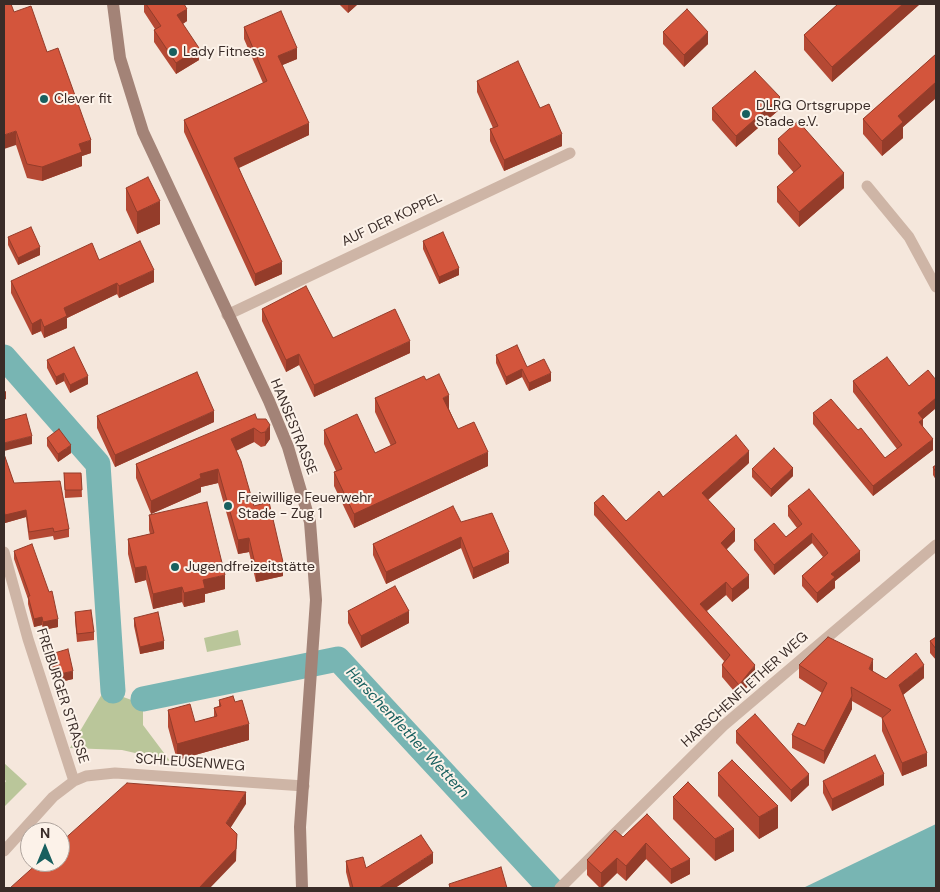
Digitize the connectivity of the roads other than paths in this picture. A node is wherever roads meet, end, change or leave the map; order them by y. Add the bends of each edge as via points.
1 (113, 4) edge
2 (570, 153) dead end
3 (867, 186) dead end
4 (936, 287) edge
5 (227, 314) junction
6 (936, 545) edge
7 (4, 552) edge
8 (74, 781) junction
9 (304, 786) junction
10 (4, 852) edge
11 (562, 887) edge
12 (302, 888) edge

1 - 5 main road, HANSESTRASSE via 120,58 142,132
2 - 5 street, AUF DER KOPPEL
3 - 4 street via 909,237
5 - 9 main road, HANSESTRASSE via 288,447 310,522 316,600
6 - 11 street, HARSCHENFLETHER WEG via 723,726
7 - 8 street, FREIBURGER STRASSE
8 - 9 street, SCHLEUSENWEG via 86,776 115,773
8 - 10 street, FREIBURGER STRASSE via 53,797
9 - 12 main road, HANSESTRASSE via 300,827

